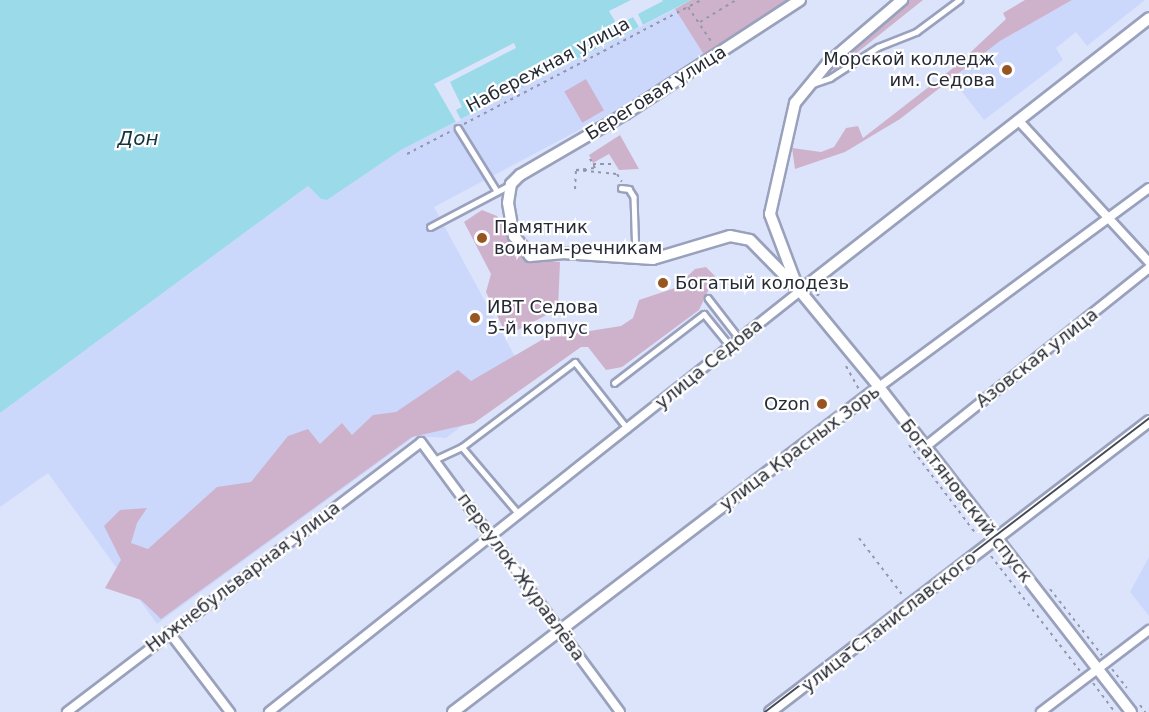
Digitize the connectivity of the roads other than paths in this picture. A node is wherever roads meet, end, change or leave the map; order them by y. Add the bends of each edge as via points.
1 (800, 0) edge
2 (902, 0) edge
3 (959, 0) edge
4 (1149, 18) edge
5 (805, 87) junction
6 (1018, 120) junction
7 (458, 128) road end
8 (511, 184) junction
9 (623, 188) road end
10 (1149, 188) edge
11 (497, 191) junction
12 (1109, 218) junction
13 (430, 227) dead end
14 (636, 259) junction
15 (1149, 262) edge
16 (1149, 268) edge
17 (800, 291) junction
18 (708, 298) dead end
19 (740, 339) junction
20 (731, 346) junction
21 (614, 383) dead end
22 (879, 387) junction
23 (1149, 421) edge
24 (628, 429) junction
25 (421, 442) joint
26 (462, 447) junction
27 (925, 447) junction
28 (434, 460) junction
29 (520, 515) junction
30 (492, 537) junction
31 (995, 539) junction
32 (561, 630) junction
33 (1149, 630) edge
34 (169, 632) junction
35 (1098, 669) junction
36 (618, 711) edge
37 (67, 712) edge
38 (230, 712) edge
39 (269, 712) edge
40 (453, 712) edge
41 (770, 712) edge
42 (1041, 712) edge
43 (1131, 712) edge

1 - 8 street, Береговая улица
2 - 5 street, Богатяновский спуск
3 - 5 lane via 916,32 878,47 830,78
4 - 6 street, улица Седова
5 - 17 street, Богатяновский спуск via 793,110 770,214
6 - 12 street
6 - 17 street, улица Седова
7 - 11 lane
8 - 11 lane
8 - 14 street, Богатяновский спуск via 508,216 525,253
9 - 14 lane via 634,197
10 - 12 street, улица Красных Зорь
11 - 13 lane
12 - 15 street
12 - 22 street, улица Красных Зорь
14 - 17 street, Богатяновский спуск via 672,256 730,236 741,236 757,245
16 - 27 street, Азовская улица
17 - 19 street, улица Седова
17 - 22 street, Богатяновский спуск
18 - 19 lane
19 - 20 street, улица Седова
20 - 21 lane via 704,314
20 - 24 street, улица Седова
22 - 27 street, Богатяновский спуск
22 - 32 street, улица Красных Зорь
23 - 31 street, улица Станиславского
24 - 26 lane via 575,362
24 - 29 street, улица Седова
25 - 28 street, переулок Журавлёва
25 - 34 street, Нижнебульварная улица
26 - 28 lane
26 - 29 lane
27 - 31 street, Богатяновский спуск
28 - 30 street, переулок Журавлёва
29 - 30 street, улица Седова
30 - 32 street, переулок Журавлёва
30 - 39 street, улица Седова
31 - 35 street, Богатяновский спуск
31 - 41 street, улица Станиславского
32 - 36 street, переулок Журавлёва
32 - 40 street, улица Красных Зорь
33 - 35 street
34 - 37 street, Нижнебульварная улица
34 - 38 street
35 - 42 street
35 - 43 street, Богатяновский спуск

